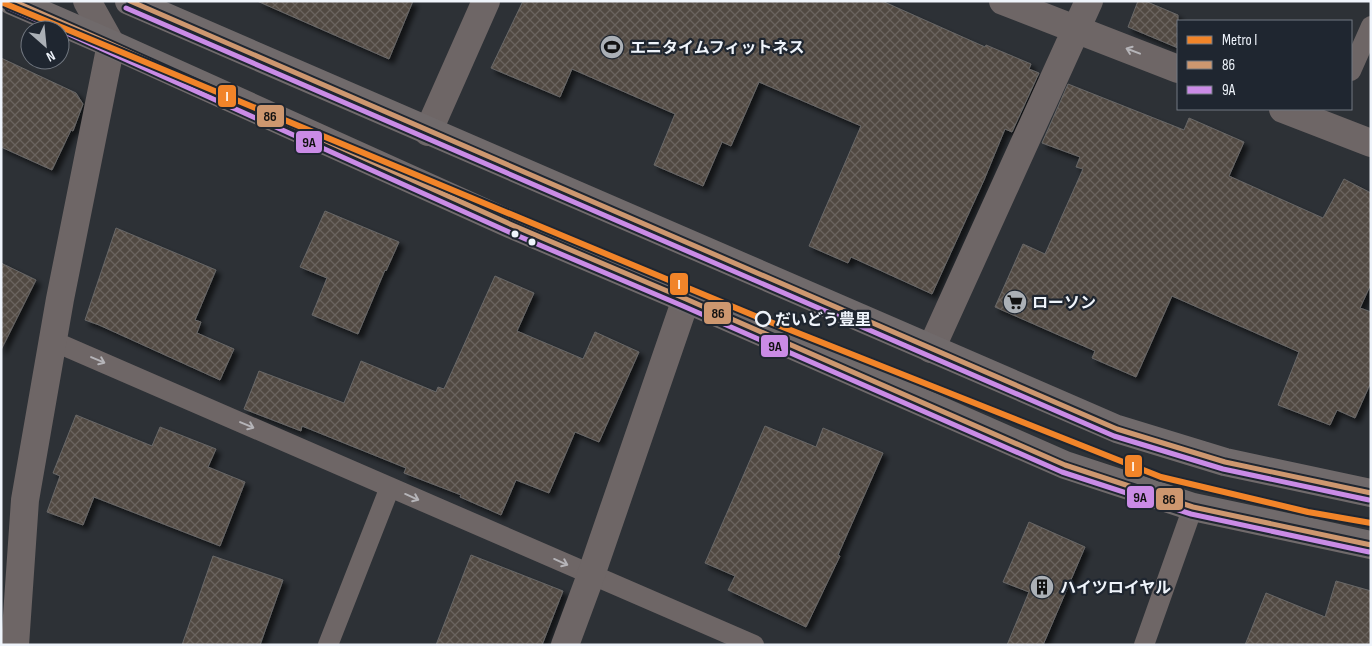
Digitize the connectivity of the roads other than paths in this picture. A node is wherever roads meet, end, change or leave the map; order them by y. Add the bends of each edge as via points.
1 (12, 1) edge
2 (88, 1) edge
3 (129, 1) edge
4 (486, 1) edge
5 (1003, 1) edge
6 (1089, 1) edge
7 (1371, 26) edge
8 (1076, 29) junction
9 (111, 44) junction
10 (1177, 69) edge
11 (1352, 69) edge
12 (1289, 110) edge
13 (1330, 117) edge
14 (428, 132) junction
15 (1371, 144) edge
16 (686, 300) junction
17 (53, 341) junction
18 (931, 349) junction
19 (390, 487) junction
20 (1371, 493) edge
21 (1194, 507) junction
22 (1371, 545) edge
23 (591, 575) junction
24 (10, 583) edge
25 (15, 645) edge
26 (328, 645) edge
27 (565, 645) edge
28 (754, 645) edge
29 (1144, 645) edge

1 - 9 highway
2 - 9 street
3 - 14 highway
4 - 14 street
5 - 8 street
6 - 8 street
7 - 11 lane
10 -> 8 street
8 - 18 street
9 - 16 highway
9 - 17 street
12 - 13 street
13 - 15 street
14 - 18 highway
16 - 21 highway via 1065,465
16 - 23 street
17 -> 19 lane
17 - 24 street
18 - 20 highway via 1117,429 1225,462
19 -> 23 lane
19 - 26 lane
21 - 22 highway
21 - 29 lane
23 - 27 street
23 - 28 lane
24 - 25 street

